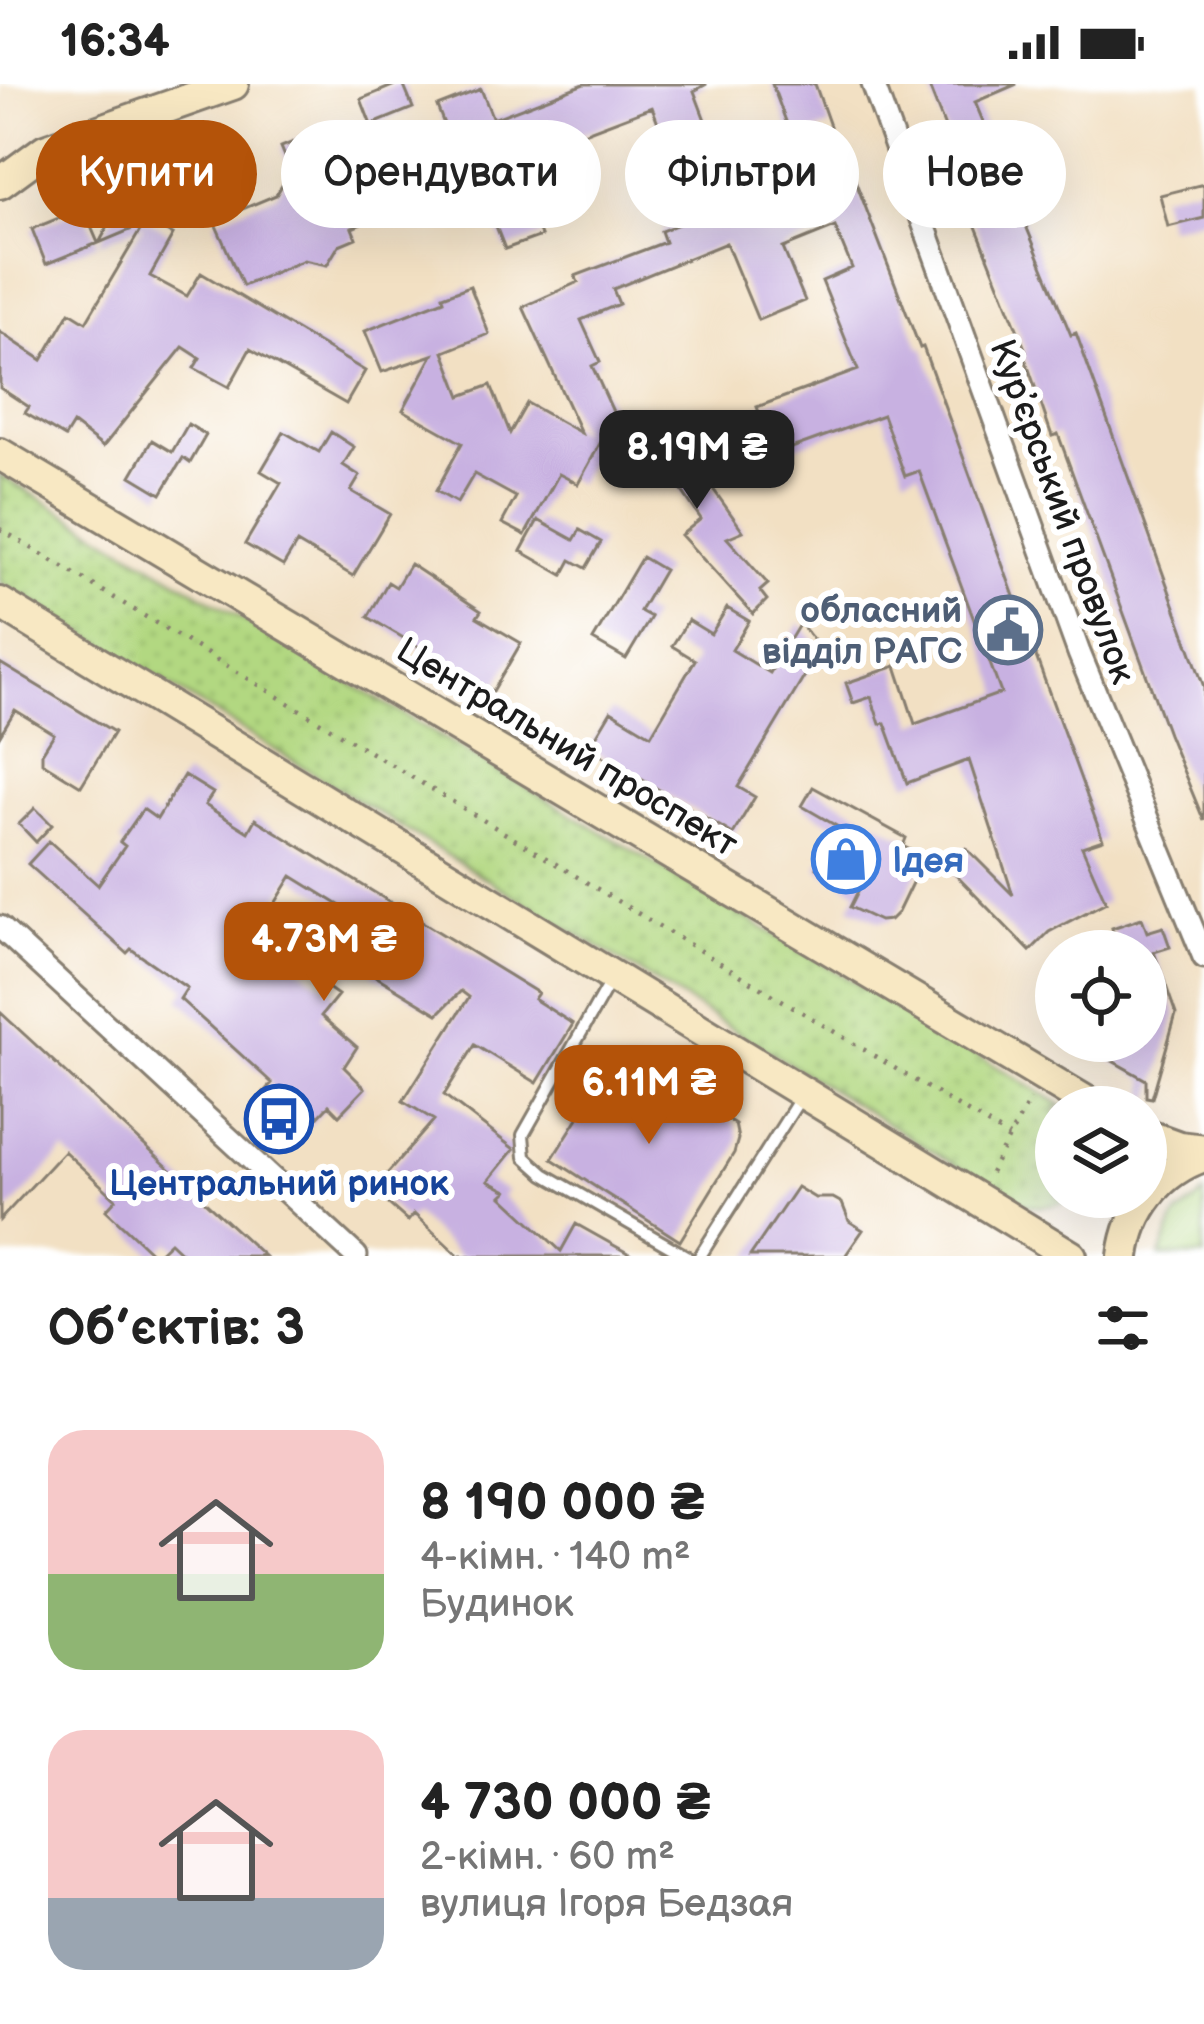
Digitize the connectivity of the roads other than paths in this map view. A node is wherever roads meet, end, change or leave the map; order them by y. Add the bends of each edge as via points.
1 (233, 84) edge
2 (873, 84) edge
3 (0, 183) edge
4 (0, 454) edge
5 (0, 603) edge
6 (0, 927) edge
7 (1204, 957) edge
8 (611, 978) junction
9 (1060, 1086) edge
10 (803, 1094) junction
11 (1167, 1143) edge
12 (1204, 1153) edge
13 (356, 1256) edge
14 (686, 1256) edge
15 (700, 1256) edge
16 (1071, 1256) edge
17 (1124, 1256) edge

1 - 3 main road via 45,150
2 - 7 street, Курʼєрський провулок via 1079,653
4 - 9 main road, Центральний проспект
5 - 8 main road
6 - 13 street
8 - 10 main road
8 - 14 lane via 523,1135 525,1156
10 - 15 lane
10 - 16 main road
11 - 12 main road
12 - 17 main road via 1152,1189

